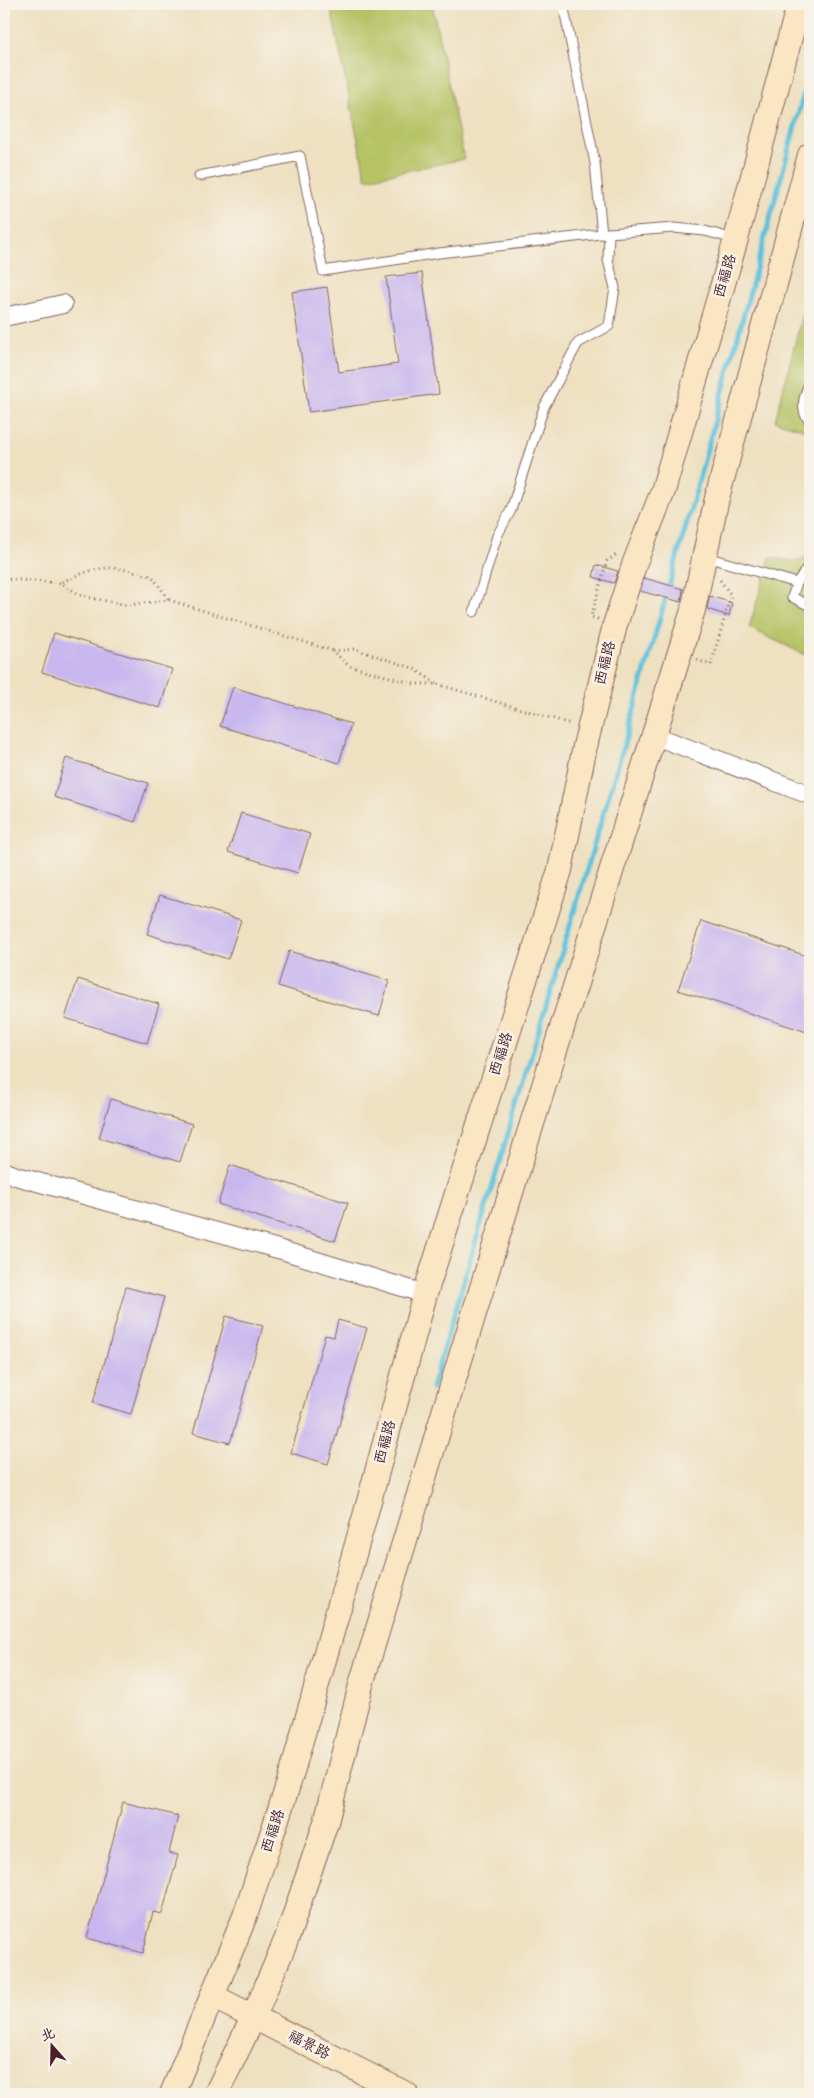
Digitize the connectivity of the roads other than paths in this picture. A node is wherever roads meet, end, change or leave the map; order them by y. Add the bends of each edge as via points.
1 (563, 4) edge
2 (799, 4) edge
3 (810, 155) edge
4 (199, 176) dead end
5 (605, 233) junction
6 (736, 239) junction
7 (63, 304) dead end
8 (4, 317) edge
9 (810, 380) edge
10 (810, 421) edge
11 (704, 557) junction
12 (810, 562) edge
13 (797, 583) junction
14 (810, 606) edge
15 (474, 612) dead end
16 (653, 735) junction
17 (810, 795) edge
18 (4, 1171) edge
19 (425, 1294) junction
20 (212, 1996) junction
21 (254, 2016) junction
22 (172, 2094) edge
23 (216, 2094) edge
24 (406, 2094) edge

1 - 5 lane via 595,163
2 - 6 main road, 西福路
3 - 11 main road
4 - 5 lane via 300,156 323,270
5 - 6 lane via 674,228
5 - 15 lane via 615,288 609,326 578,343 544,407 511,510 497,536
6 - 19 main road, 西福路 via 663,491 615,624 560,870
7 - 8 street
9 - 10 lane via 802,406
11 - 13 lane
11 - 16 main road via 692,610
12 - 13 lane
13 - 14 lane via 792,597
16 - 17 street
16 - 21 main road via 362,1680 326,1822 287,1938
18 - 19 street
19 - 20 main road, 西福路 via 290,1779 245,1916
20 - 21 main road, 福景路
20 - 22 main road, 西福路
21 - 23 main road
21 - 24 main road, 福景路

